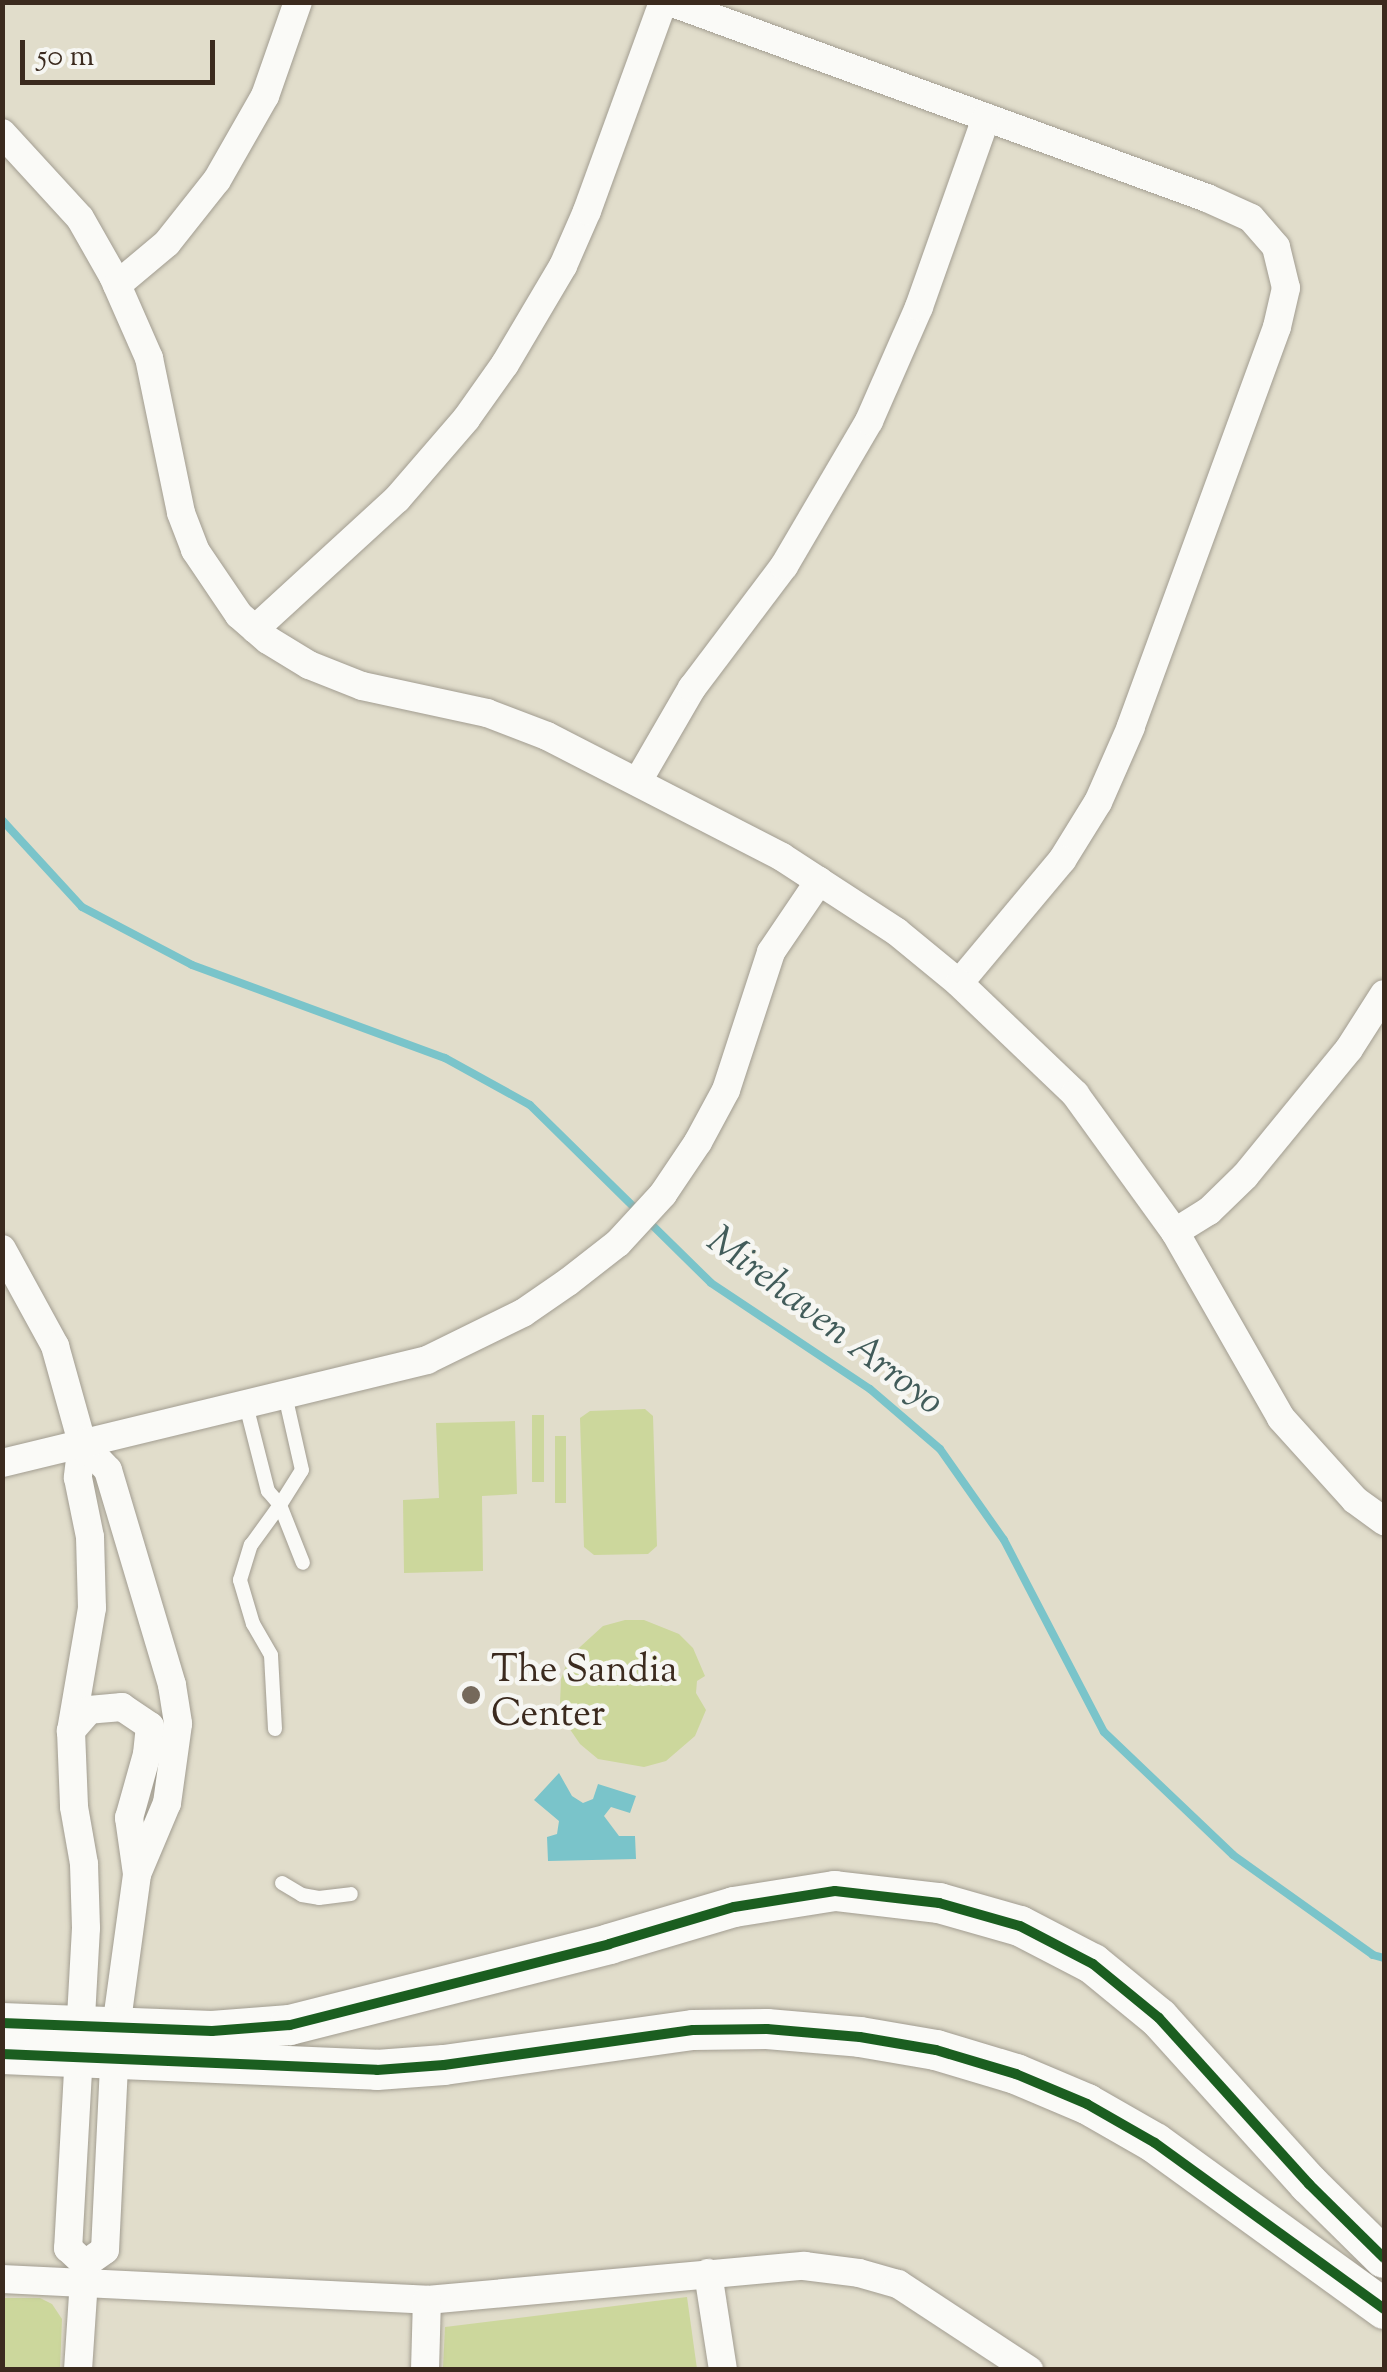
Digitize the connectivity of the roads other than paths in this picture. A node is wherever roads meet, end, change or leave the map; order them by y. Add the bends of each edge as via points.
1 (298, 2) edge
2 (666, 2) edge
3 (986, 118) junction
4 (2, 133) edge
5 (117, 284) junction
6 (254, 628) junction
7 (638, 781) junction
8 (819, 881) junction
9 (960, 983) junction
10 (1383, 1000) edge
11 (1175, 1232) junction
12 (2, 1249) edge
13 (284, 1396) junction
14 (246, 1405) junction
15 (82, 1442) junction
16 (2, 1463) edge
17 (280, 1506) junction
18 (1384, 1521) edge
19 (303, 1563) dead end
20 (158, 1650) junction
21 (150, 1726) junction
22 (275, 1729) dead end
23 (71, 1730) junction
24 (137, 1874) junction
25 (282, 1883) dead end
26 (350, 1894) dead end
27 (2, 2024) edge
28 (96, 2043) junction
29 (2, 2054) edge
30 (1384, 2258) edge
31 (708, 2273) junction
32 (84, 2274) junction
33 (2, 2279) edge
34 (427, 2300) junction
35 (1384, 2309) edge
36 (78, 2370) edge
37 (425, 2370) edge
38 (723, 2370) edge
39 (1029, 2370) edge

1 - 5 street via 265,96 217,180 167,243
2 - 3 street
2 - 6 street via 588,211 505,364 397,500
3 - 7 street via 919,308 861,437 784,566 692,688
3 - 9 street via 1251,218 1276,248 1286,288 1277,328 1098,802 1062,860
4 - 5 street via 80,218
5 - 6 street via 148,358 180,513 195,550
6 - 7 street via 309,665 362,686 487,713
7 - 8 street
8 - 9 street
8 - 13 street via 771,952 726,1090 663,1194 618,1243 523,1313 427,1360
9 - 11 street via 1074,1094
10 - 11 street via 1246,1176
11 - 18 street via 1281,1418 1355,1500
12 - 15 street via 55,1346
13 - 14 street
13 - 17 lane via 302,1470
14 - 15 street
14 - 17 lane via 268,1491
15 - 16 street
15 - 20 street via 108,1470
15 - 23 street via 78,1478 93,1589
17 - 19 lane
17 - 22 lane via 251,1545 240,1580 271,1655
20 - 21 street
20 - 24 street via 178,1724 167,1803
21 - 23 street via 122,1707 89,1710
21 - 24 street via 129,1818
23 - 28 street
24 - 28 street
25 - 26 lane via 319,1898
27 - 28 street
28 - 29 street
28 - 30 street via 290,2025 734,1907 835,1891 938,1903 1020,1926 1093,1964 1159,2018
28 - 32 street via 68,2248
28 - 32 street via 105,2250
28 - 35 street via 376,2070 693,2030 767,2029 936,2050 1016,2074 1104,2114
31 - 34 street
31 - 38 street
31 - 39 street via 804,2266 872,2276 935,2305
32 - 33 street
32 - 34 street
32 - 36 street
34 - 37 street

